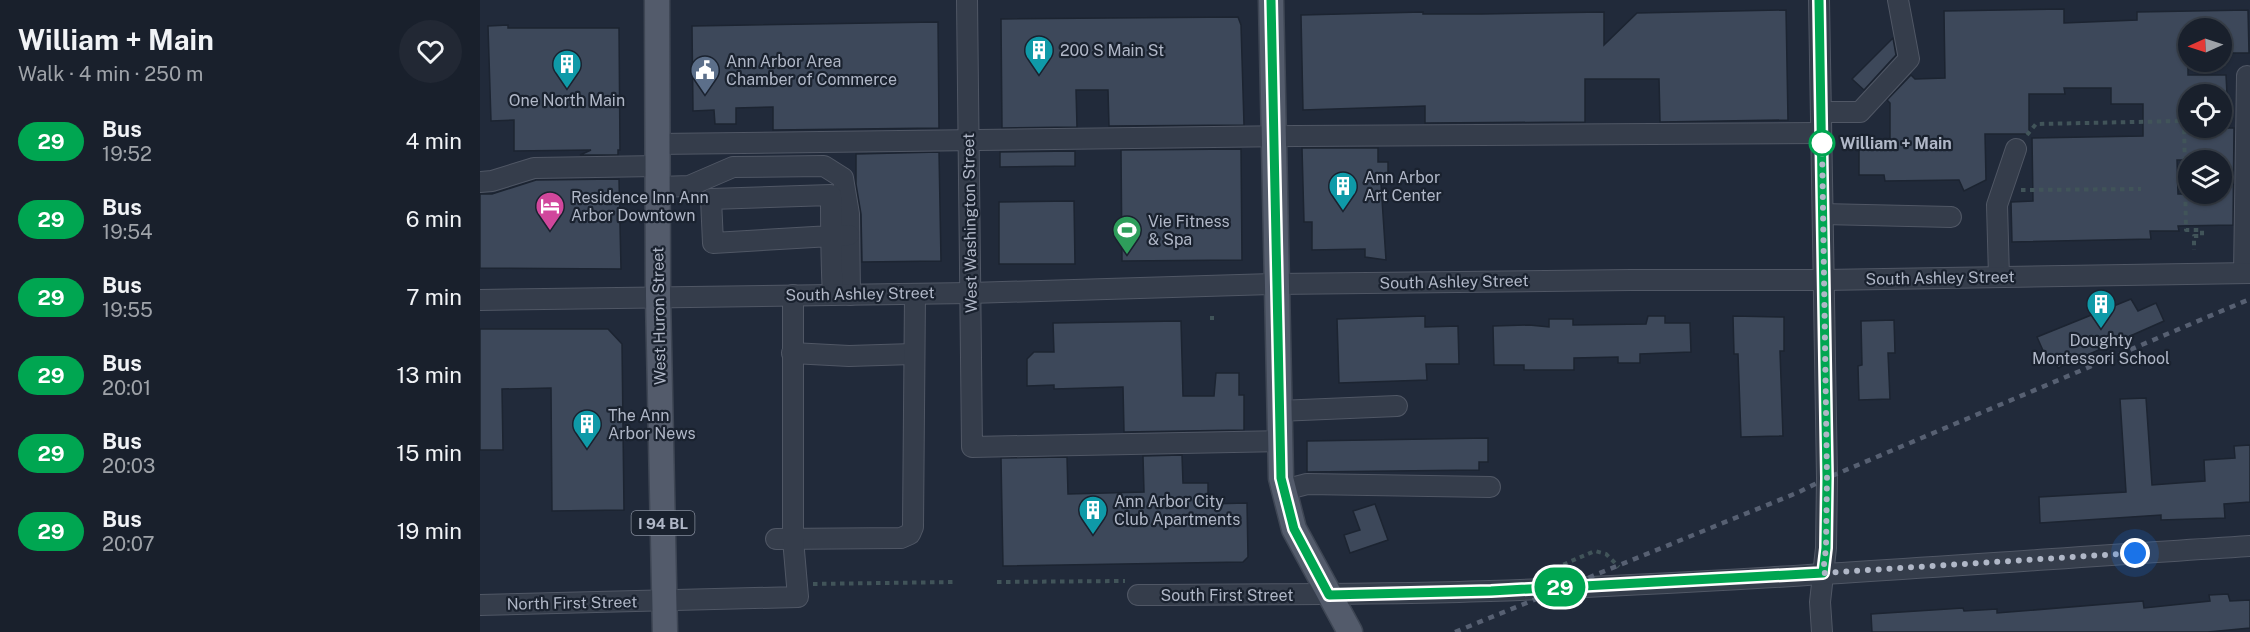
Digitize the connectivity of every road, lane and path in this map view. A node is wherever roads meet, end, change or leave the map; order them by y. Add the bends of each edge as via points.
1 (657, 0) edge
2 (967, 0) edge
3 (1271, 0) edge
4 (1819, 0) edge
5 (1898, 0) edge
6 (2247, 76) dead end
7 (1821, 112) junction
8 (1821, 133) junction
9 (1273, 136) junction
10 (969, 141) junction
11 (2016, 149) joint
12 (658, 166) junction
13 (480, 182) edge
14 (2140, 189) dead end
15 (2002, 190) junction
16 (1823, 214) junction
17 (1951, 218) dead end
18 (840, 236) junction
19 (2194, 250) dead end
20 (2247, 273) edge
21 (2000, 277) junction
22 (1824, 280) junction
23 (1276, 284) junction
24 (970, 293) junction
25 (915, 294) junction
26 (793, 295) junction
27 (842, 295) junction
28 (658, 297) junction
29 (480, 300) edge
30 (792, 353) junction
31 (914, 354) junction
32 (1398, 406) dead end
33 (1278, 411) junction
34 (1279, 441) junction
35 (1490, 487) dead end
36 (1284, 490) junction
37 (785, 539) junction
38 (2250, 546) edge
39 (1823, 573) junction
40 (954, 582) dead end
41 (997, 582) dead end
42 (1135, 588) joint
43 (801, 591) junction
44 (1329, 595) junction
45 (665, 600) junction
46 (480, 605) edge
47 (665, 632) edge
48 (1350, 632) edge
49 (1822, 632) edge

1 - 12 main road, West Huron Street / I 94 BL
2 - 10 street, West Washington Street
3 - 9 main road
4 - 7 street
5 - 7 street via 1909,58 1860,112
6 - 20 street
7 - 8 street
8 - 9 street
8 - 16 street
9 - 10 street
9 - 23 main road
10 - 12 street
10 - 24 street, West Washington Street
11 - 15 street
11 - 19 path via 2036,124 2184,121 2186,230 2202,230 2202,236 2194,236
12 - 13 street via 534,168 492,182
12 - 18 street via 689,186 732,167 824,166 843,178 849,214
12 - 28 main road, West Huron Street / I 94 BL
14 - 15 path
15 - 21 street via 1997,205
16 - 17 street
16 - 22 street
18 - 18 street via 831,195 711,199 713,243
18 - 27 street
20 - 21 street, South Ashley Street
21 - 22 street, South Ashley Street
22 - 23 street, South Ashley Street
22 - 39 street via 1827,478
23 - 24 street, South Ashley Street
23 - 33 main road
24 - 25 street, South Ashley Street
24 - 34 street, West Washington Street via 972,447
25 - 27 street, South Ashley Street
25 - 31 street
26 - 27 street, South Ashley Street
26 - 28 street, South Ashley Street
26 - 30 street
28 - 29 street, South Ashley Street
28 - 45 main road, West Huron Street / I 94 BL
30 - 31 street
30 - 37 street
31 - 37 street via 910,534 901,538
32 - 33 street
33 - 34 main road
34 - 36 main road
35 - 36 street via 1307,483
36 - 44 main road via 1294,529
37 - 43 street
38 - 39 street, South First Street
39 - 44 street, South First Street via 1491,591
39 - 49 street
40 - 43 path
41 - 42 path
42 - 44 street, South First Street
43 - 45 street
44 - 48 main road
45 - 46 street, North First Street
45 - 47 main road, West Huron Street / I 94 BL

